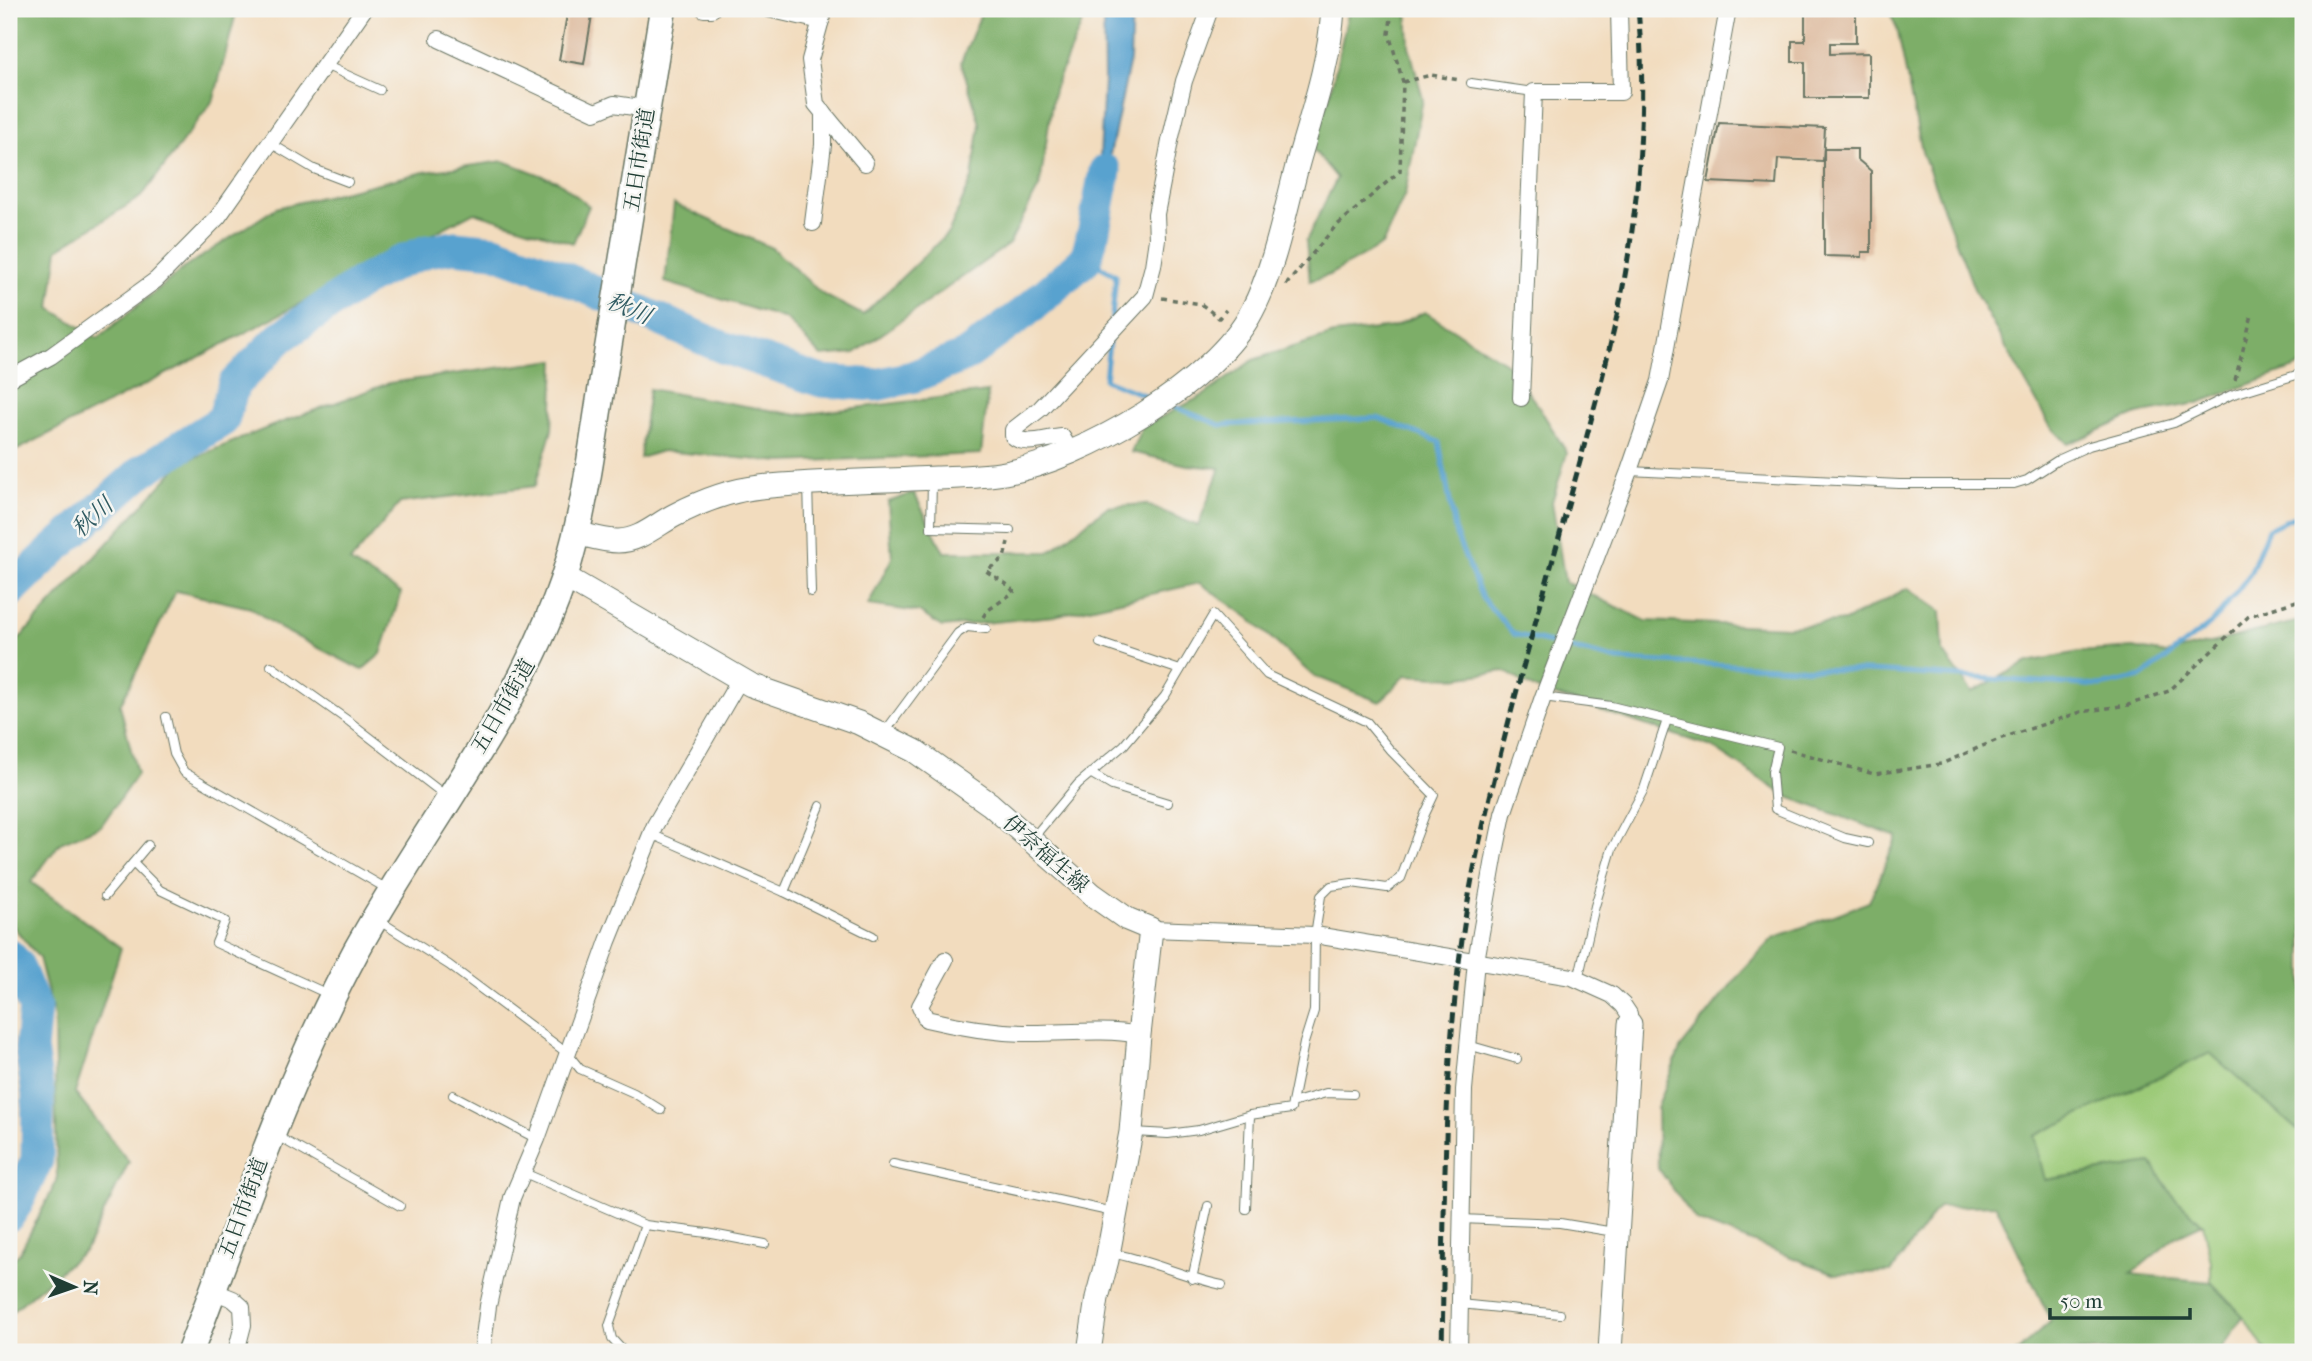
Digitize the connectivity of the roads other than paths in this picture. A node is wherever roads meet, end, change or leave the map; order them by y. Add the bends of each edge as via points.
1 (364, 9) edge
2 (663, 9) edge
3 (704, 9) edge
4 (712, 9) edge
5 (768, 9) edge
6 (1210, 9) edge
7 (1334, 9) edge
8 (1619, 9) edge
9 (1728, 9) edge
10 (822, 15) edge
11 (439, 39) dead end
12 (325, 65) junction
13 (1471, 83) road end
14 (380, 90) dead end
15 (1534, 92) junction
16 (647, 109) junction
17 (823, 112) junction
18 (270, 143) junction
19 (865, 163) dead end
20 (348, 182) dead end
21 (813, 223) dead end
22 (2303, 373) edge
23 (9, 379) edge
24 (1521, 398) dead end
25 (1071, 452) junction
26 (1629, 471) junction
27 (932, 478) junction
28 (808, 484) junction
29 (1010, 530) road end
30 (576, 533) junction
31 (565, 577) junction
32 (811, 592) dead end
33 (986, 629) dead end
34 (1100, 643) dead end
35 (271, 666) dead end
36 (1180, 670) junction
37 (740, 679) junction
38 (1543, 697) junction
39 (166, 717) dead end
40 (1667, 720) junction
41 (884, 734) junction
42 (1090, 773) junction
43 (449, 798) junction
44 (1168, 803) dead end
45 (820, 806) dead end
46 (651, 834) junction
47 (1030, 841) junction
48 (1868, 843) dead end
49 (148, 845) dead end
50 (133, 863) junction
51 (390, 891) junction
52 (784, 892) junction
53 (105, 896) dead end
54 (374, 918) junction
55 (1151, 929) junction
56 (1315, 935) junction
57 (873, 936) dead end
58 (946, 960) dead end
59 (1476, 961) junction
60 (1578, 980) junction
61 (333, 996) junction
62 (1630, 1024) joint
63 (1139, 1035) junction
64 (1468, 1045) junction
65 (567, 1053) junction
66 (1517, 1059) dead end
67 (1353, 1094) dead end
68 (453, 1095) dead end
69 (1292, 1102) junction
70 (661, 1110) dead end
71 (1250, 1115) junction
72 (1131, 1132) junction
73 (271, 1133) junction
74 (537, 1139) junction
75 (893, 1164) dead end
76 (522, 1172) junction
77 (400, 1206) dead end
78 (1208, 1206) dead end
79 (1246, 1209) dead end
80 (1116, 1213) junction
81 (1461, 1219) junction
82 (645, 1226) junction
83 (1617, 1232) junction
84 (765, 1244) dead end
85 (1108, 1252) junction
86 (1192, 1279) junction
87 (1222, 1285) dead end
88 (213, 1291) junction
89 (1460, 1304) junction
90 (1560, 1314) dead end
91 (190, 1352) edge
92 (236, 1352) edge
93 (482, 1352) edge
94 (624, 1352) edge
95 (1089, 1352) edge
96 (1459, 1352) edge
97 (1610, 1352) edge

1 - 12 street
2 - 16 main road, 五日市街道
3 - 4 street
5 - 10 street
6 - 25 street via 1184,81 1170,141 1145,296 1040,410 1013,430 1013,436 1025,442 1062,437
7 - 25 street via 1325,64 1262,290 1241,331 1210,366 1159,403
8 - 15 street via 1621,92
9 - 26 street via 1663,366
10 - 17 street via 810,60 816,104
11 - 16 street via 595,112 614,104
12 - 14 lane
12 - 18 street
13 - 15 lane
15 - 24 street
16 - 30 main road, 五日市街道
17 - 19 street
17 - 21 street
18 - 20 lane via 314,169
18 - 23 street via 218,217 156,280 51,356
22 - 26 lane via 2231,395 2174,423 2089,446 2014,484 1899,484
25 - 27 street via 1013,471
26 - 38 street
27 - 28 street
27 - 29 lane via 931,528
28 - 30 street via 733,492 689,508 625,541
28 - 32 lane
30 - 31 main road, 五日市街道
31 - 37 street, 伊奈福生線
31 - 43 main road, 五日市街道 via 510,702
33 - 41 lane via 967,627 958,633
34 - 36 lane
35 - 43 lane
36 - 42 lane via 1165,696 1124,745
36 - 56 lane via 1213,615 1267,675 1367,722 1434,795 1401,878 1387,887 1331,886 1321,896
37 - 41 street, 伊奈福生線
37 - 46 street
38 - 40 lane via 1611,706
38 - 59 street via 1503,814
39 - 51 lane via 174,754 184,772
40 - 48 lane via 1778,747 1772,772 1775,808
40 - 60 lane via 1644,789 1612,849
41 - 47 street, 伊奈福生線 via 952,775
42 - 44 lane via 1112,786
42 - 47 lane
43 - 51 main road, 五日市街道
45 - 52 lane
46 - 52 lane
46 - 65 street
47 - 55 street, 伊奈福生線 via 1112,910
49 - 50 lane
50 - 53 lane
50 - 61 lane via 160,890 225,922 216,943
51 - 54 main road, 五日市街道
52 - 57 lane
54 - 61 main road, 五日市街道
54 - 65 lane via 449,965
55 - 56 street
55 - 63 street
56 - 59 street
56 - 69 lane via 1314,1011
58 - 63 street via 920,1006 926,1020 972,1030
59 - 60 street
59 - 64 street
60 - 62 street via 1612,995 1629,1014
61 - 73 main road, 五日市街道
62 - 83 street
63 - 72 street
64 - 66 lane
64 - 81 street
65 - 70 lane via 580,1069
65 - 74 street
67 - 69 lane via 1326,1093
68 - 74 lane
69 - 71 lane via 1291,1109
71 - 72 lane via 1199,1130
71 - 79 lane
72 - 80 street
73 - 77 lane
73 - 88 main road, 五日市街道
74 - 76 street
75 - 80 lane
76 - 82 lane
76 - 93 street via 512,1198
78 - 86 lane
80 - 85 street
81 - 83 lane via 1560,1223
81 - 89 street
82 - 84 lane
82 - 94 lane via 610,1325 612,1339
83 - 97 street
85 - 86 lane
85 - 95 street
86 - 87 lane
88 - 91 main road, 五日市街道
88 - 92 street via 242,1307
89 - 90 lane
89 - 96 street

